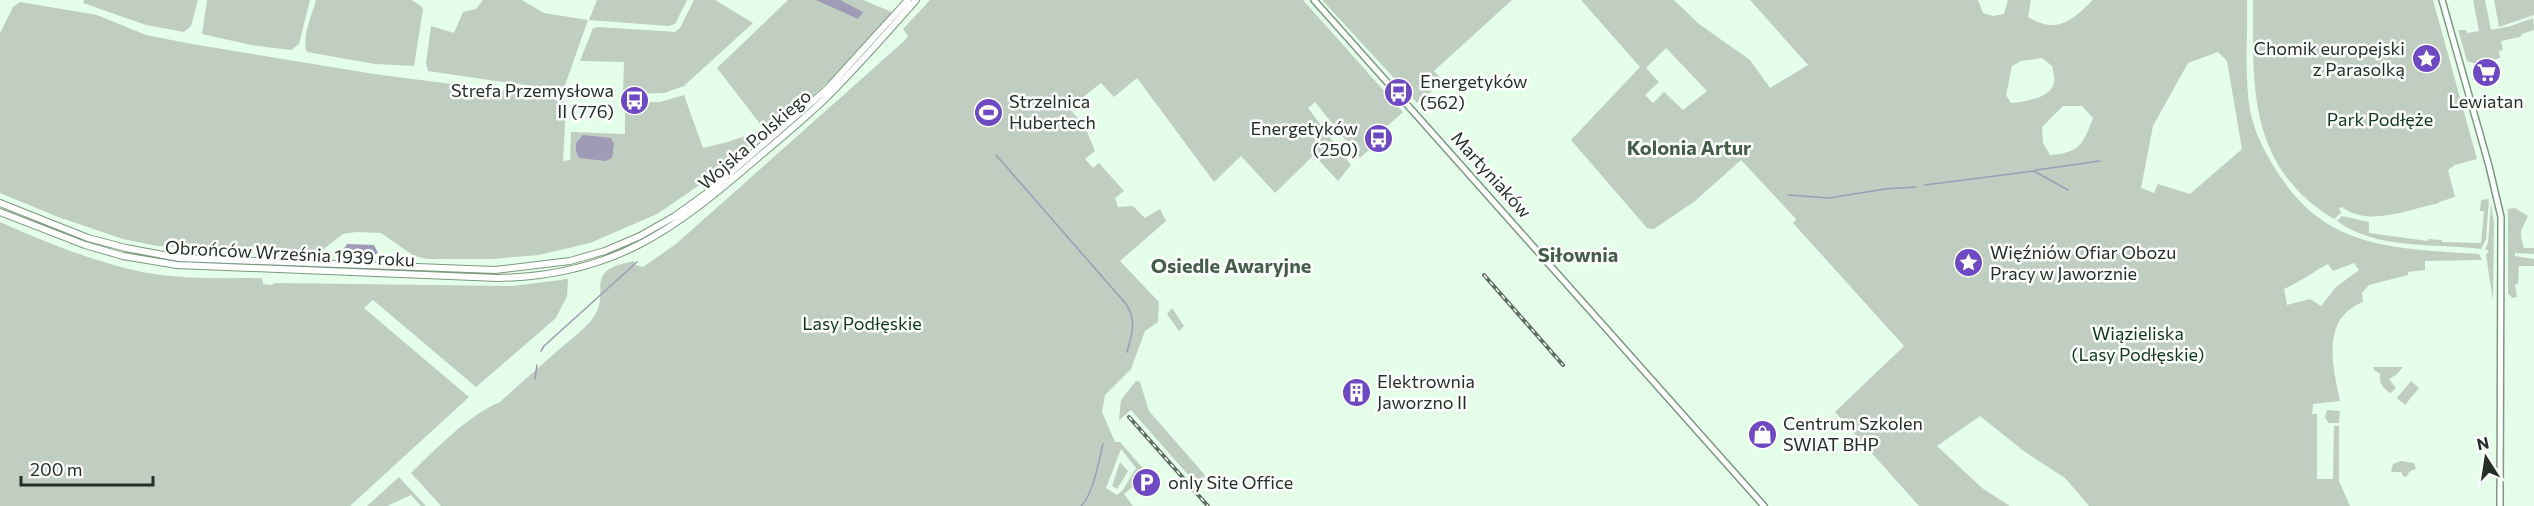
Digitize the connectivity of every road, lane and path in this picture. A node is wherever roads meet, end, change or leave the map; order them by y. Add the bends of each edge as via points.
1 (908, 0) edge
2 (916, 0) edge
3 (1314, 0) edge
4 (2442, 0) edge
5 (0, 203) edge
6 (0, 212) edge
7 (585, 257) junction
8 (587, 265) junction
9 (1764, 506) edge
10 (2500, 506) edge

1 - 7 main road, Wojska Polskiego via 826,89 713,189 654,229
2 - 8 main road, Wojska Polskiego via 825,99 708,201 655,238
3 - 9 main road, Martyniaków
4 - 10 main road via 2500,208
5 - 7 main road, Obrońców Września 1939 roku via 107,244 197,259 495,270 544,266
6 - 8 main road, Obrońców Września 1939 roku via 105,252 199,267 498,278 549,274
7 - 8 main road

